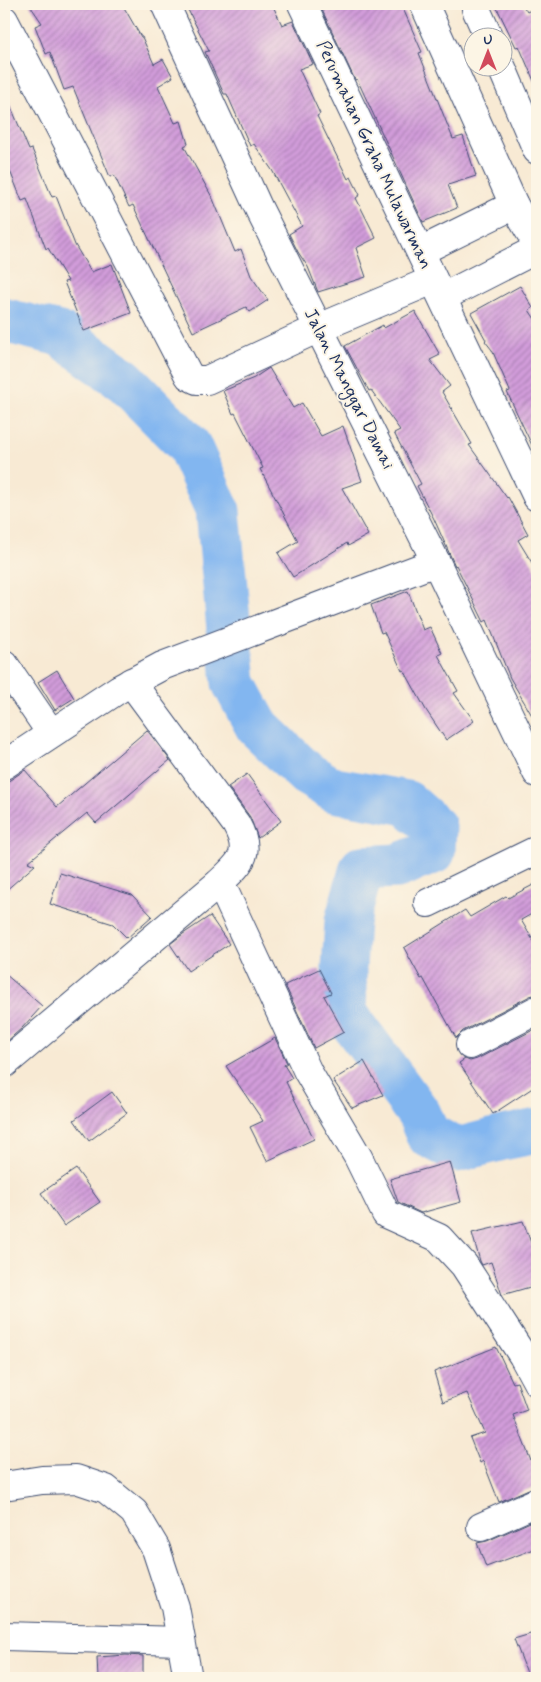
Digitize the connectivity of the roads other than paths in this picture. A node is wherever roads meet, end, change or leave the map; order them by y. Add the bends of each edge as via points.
1 (165, 4) edge
2 (302, 4) edge
3 (424, 4) edge
4 (476, 9) dead end
5 (4, 20) edge
6 (485, 28) edge
7 (506, 78) edge
8 (537, 150) edge
9 (514, 205) junction
10 (537, 244) edge
11 (537, 249) edge
12 (421, 251) junction
13 (438, 289) junction
14 (319, 328) junction
15 (537, 497) edge
16 (436, 562) junction
17 (4, 664) edge
18 (131, 682) junction
19 (51, 733) junction
20 (4, 765) edge
21 (537, 774) edge
22 (537, 850) edge
23 (218, 884) junction
24 (428, 902) dead end
25 (537, 1010) edge
26 (470, 1045) dead end
27 (4, 1064) edge
28 (537, 1382) edge
29 (4, 1486) edge
30 (537, 1502) edge
31 (481, 1527) dead end
32 (4, 1636) edge
33 (181, 1641) junction
34 (188, 1678) edge

1 - 14 street, Jalan Manggar Damai via 259,209
2 - 12 street, Perumahan Graha Mulawarman
3 - 9 street
4 - 6 street
5 - 14 street, Perumahan Graha Mulawarman via 189,376 208,380
7 - 8 street
9 - 10 street
9 - 12 street
11 - 13 street
12 - 13 street, Perumahan Graha Mulawarman
13 - 14 street, Perumahan Graha Mulawarman
13 - 15 street, Perumahan Graha Mulawarman
14 - 16 street, Jalan Manggar Damai
16 - 18 street via 162,666
16 - 21 street, Jalan Manggar Damai
17 - 19 street
18 - 19 street
18 - 23 street via 241,834 243,857
19 - 20 street
22 - 24 street
23 - 27 street
23 - 28 street via 308,1072 386,1214 439,1238 464,1265
25 - 26 street
29 - 33 street via 76,1479 106,1489 134,1512 156,1549 175,1607
30 - 31 street
32 - 33 street
33 - 34 street

